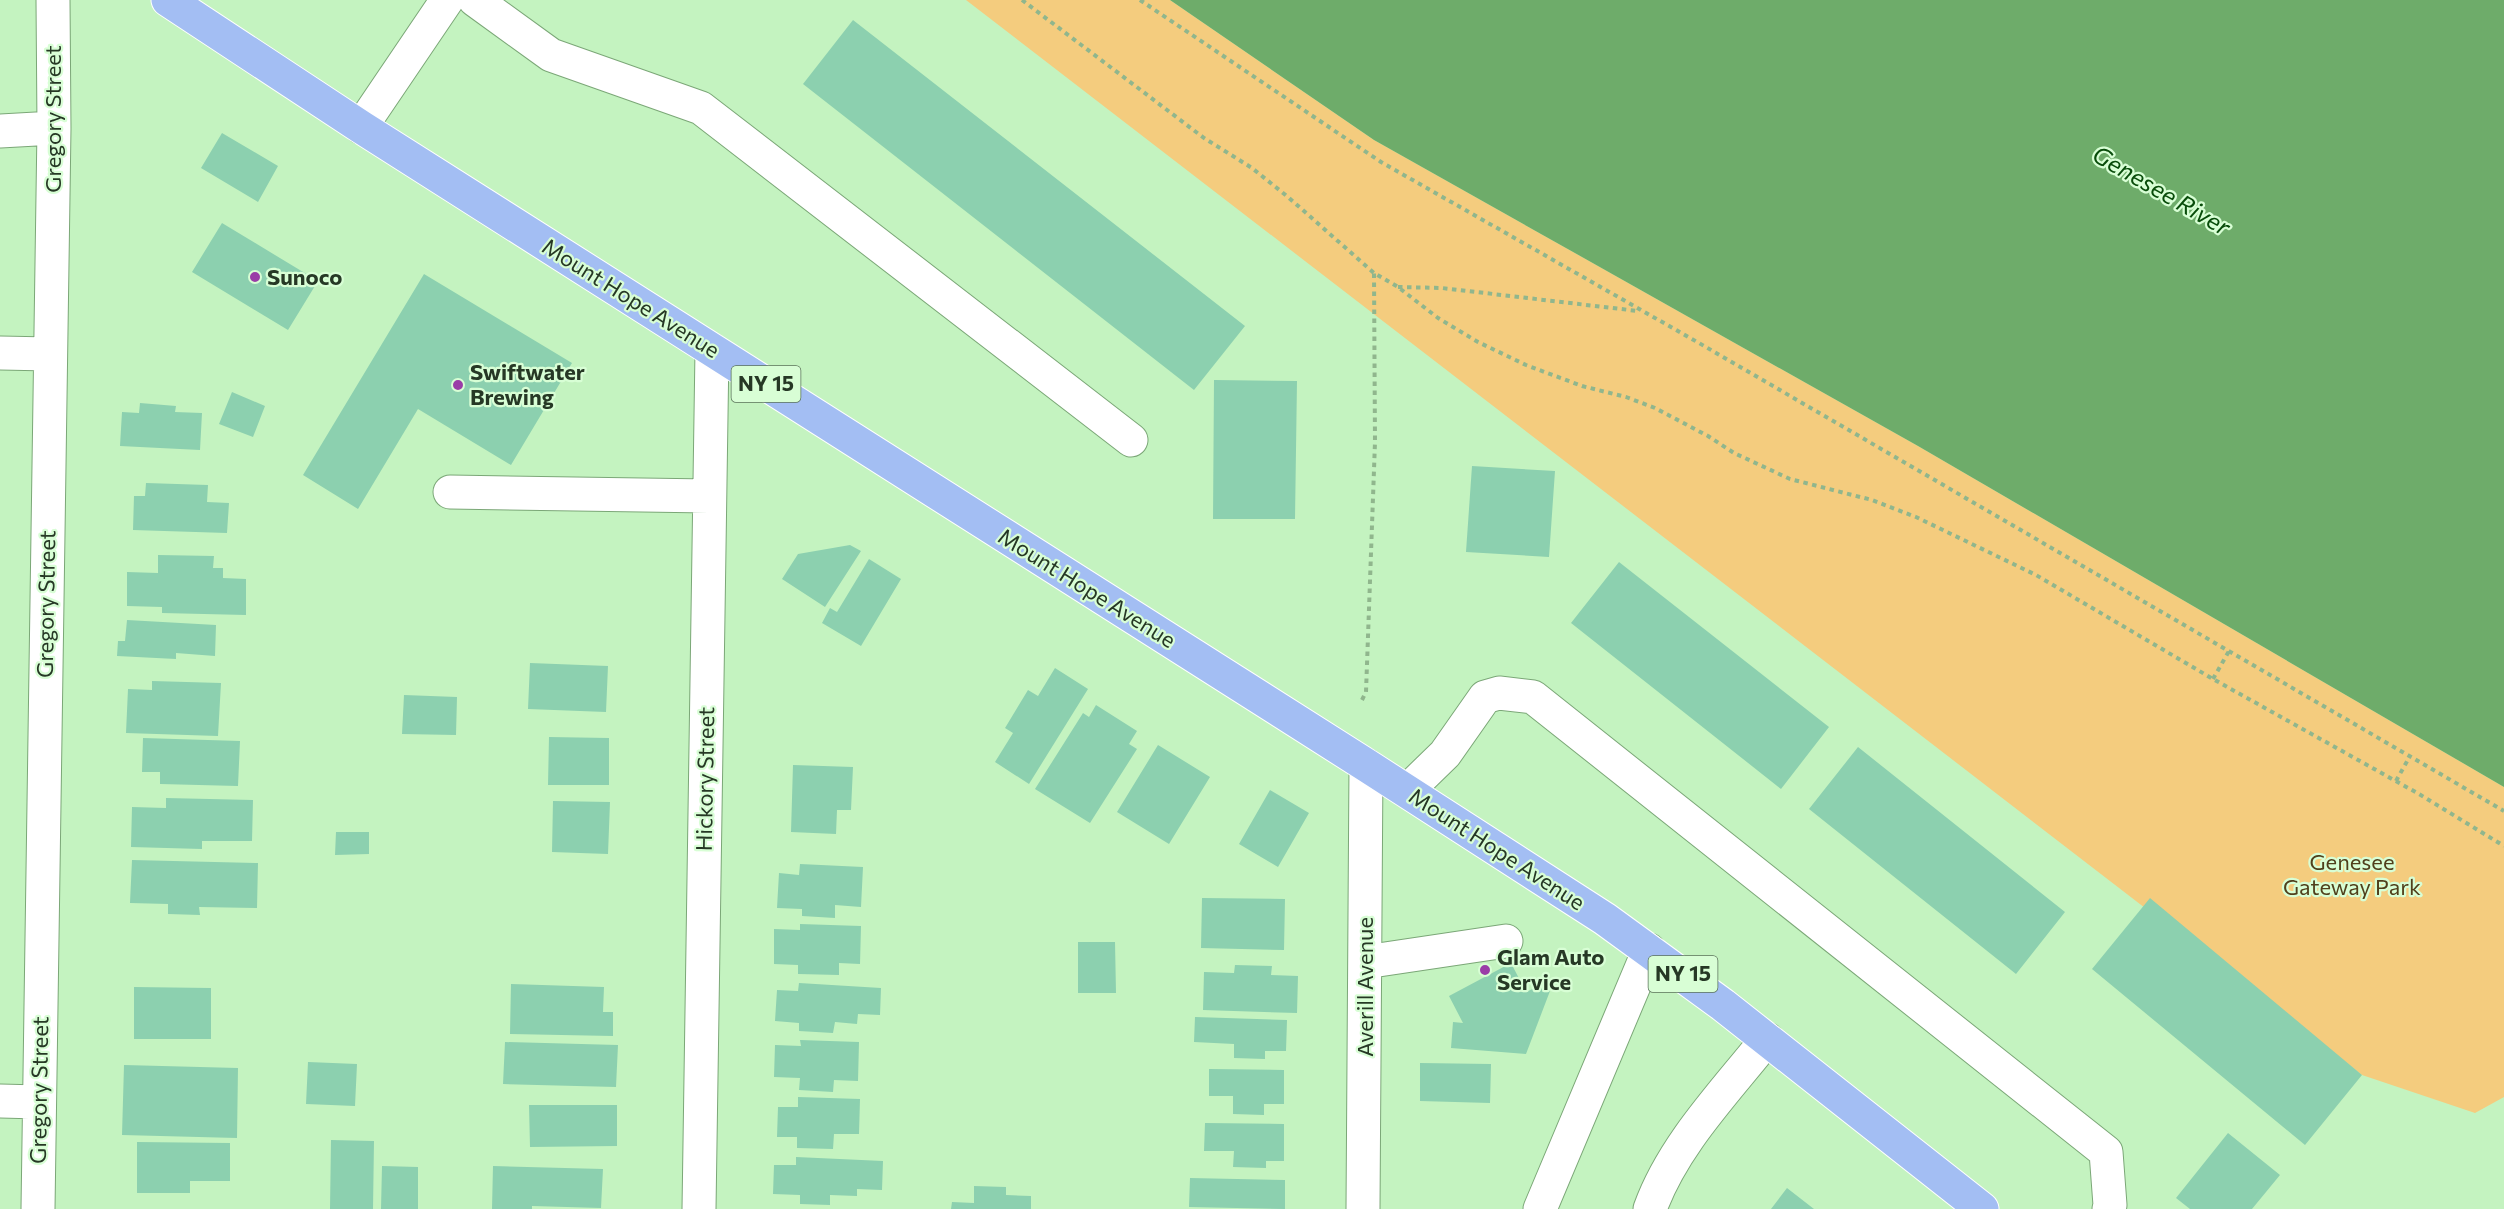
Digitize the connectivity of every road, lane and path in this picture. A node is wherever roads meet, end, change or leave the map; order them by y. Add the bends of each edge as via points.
1 (52, 0) edge
2 (168, 0) edge
3 (447, 0) edge
4 (475, 0) edge
5 (1022, 0) edge
6 (1140, 0) edge
7 (361, 127) junction
8 (54, 128) junction
9 (0, 131) edge
10 (1374, 273) junction
11 (1398, 287) junction
12 (1641, 312) junction
13 (712, 350) junction
14 (0, 353) edge
15 (50, 354) junction
16 (1131, 440) dead end
17 (450, 492) dead end
18 (709, 496) junction
19 (2229, 651) junction
20 (2213, 679) junction
21 (1362, 700) dead end
22 (2410, 756) junction
23 (1366, 765) junction
24 (2396, 781) junction
25 (1407, 791) junction
26 (2504, 811) edge
27 (2504, 846) edge
28 (1506, 941) dead end
29 (1649, 950) junction
30 (1365, 962) junction
31 (1767, 1039) junction
32 (0, 1101) edge
33 (39, 1102) junction
34 (38, 1209) edge
35 (699, 1209) edge
36 (1363, 1209) edge
37 (1540, 1209) edge
38 (1650, 1209) edge
39 (1982, 1209) edge
40 (2109, 1209) edge

1 - 8 street, Gregory Street
2 - 7 main road, Mount Hope Avenue / NY 15
3 - 7 street
4 - 16 street via 551,55 701,108
5 - 10 path via 1270,183
6 - 12 path via 1381,162
7 - 13 main road, Mount Hope Avenue / NY 15
8 - 9 street
8 - 15 street, Gregory Street
10 - 11 path
10 - 21 path via 1376,442 1366,692
11 - 12 path via 1442,288
11 - 20 path via 1438,318 1526,365 1655,408 1734,453 1790,479 1872,500 2036,575
12 - 19 path
13 - 18 street, Hickory Street
13 - 23 main road, Mount Hope Avenue / NY 15
14 - 15 street
15 - 33 street, Gregory Street
17 - 18 street
18 - 35 street, Hickory Street
19 - 20 path
19 - 22 path
20 - 24 path
22 - 24 path
22 - 26 path
23 - 25 main road, Mount Hope Avenue / NY 15
23 - 30 street, Averill Avenue
24 - 27 path
25 - 29 main road, Mount Hope Avenue / NY 15
25 - 40 street via 1445,754 1485,697 1499,693 1533,697 2106,1152
28 - 30 street
29 - 31 main road, Mount Hope Avenue / NY 15
29 - 37 street
30 - 36 street, Averill Avenue
31 - 38 street via 1698,1125 1657,1190
31 - 39 main road, Mount Hope Avenue / NY 15
32 - 33 street
33 - 34 street, Gregory Street

